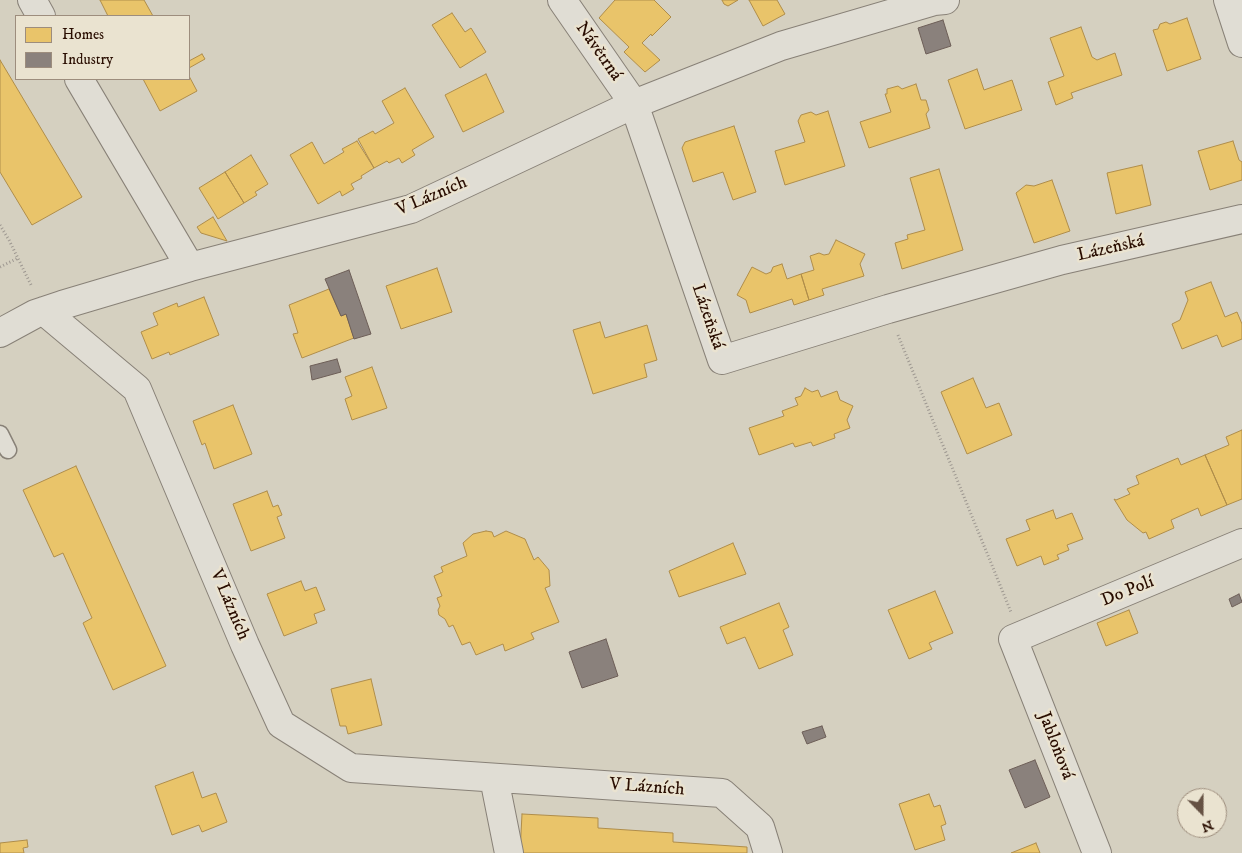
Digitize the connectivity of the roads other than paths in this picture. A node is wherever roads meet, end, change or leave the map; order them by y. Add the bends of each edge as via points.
1 (32, 0) edge
2 (562, 0) edge
3 (945, 0) edge
4 (1228, 0) edge
5 (40, 15) edge
6 (1242, 43) edge
7 (79, 80) edge
8 (634, 104) junction
9 (1242, 219) edge
10 (190, 266) junction
11 (44, 311) junction
12 (0, 333) edge
13 (0, 434) edge
14 (8, 450) dead end
15 (1242, 544) edge
16 (1017, 637) joint
17 (494, 778) junction
18 (509, 853) edge
19 (768, 853) edge
20 (1097, 853) edge

1 - 5 street
2 - 8 street, Návětrná
3 - 8 street via 781,46
4 - 6 street
7 - 10 street
8 - 9 street, Lázeňská via 722,360 1062,260
8 - 10 street, V Lázních via 411,209
10 - 11 street, V Lázních
11 - 12 street, V Lázních
11 - 17 street, V Lázních via 138,390 281,724 351,768
13 - 14 lane
15 - 16 street, Do Polí
16 - 20 street, Jabloňová
17 - 18 street
17 - 19 street, V Lázních via 722,793 760,827

